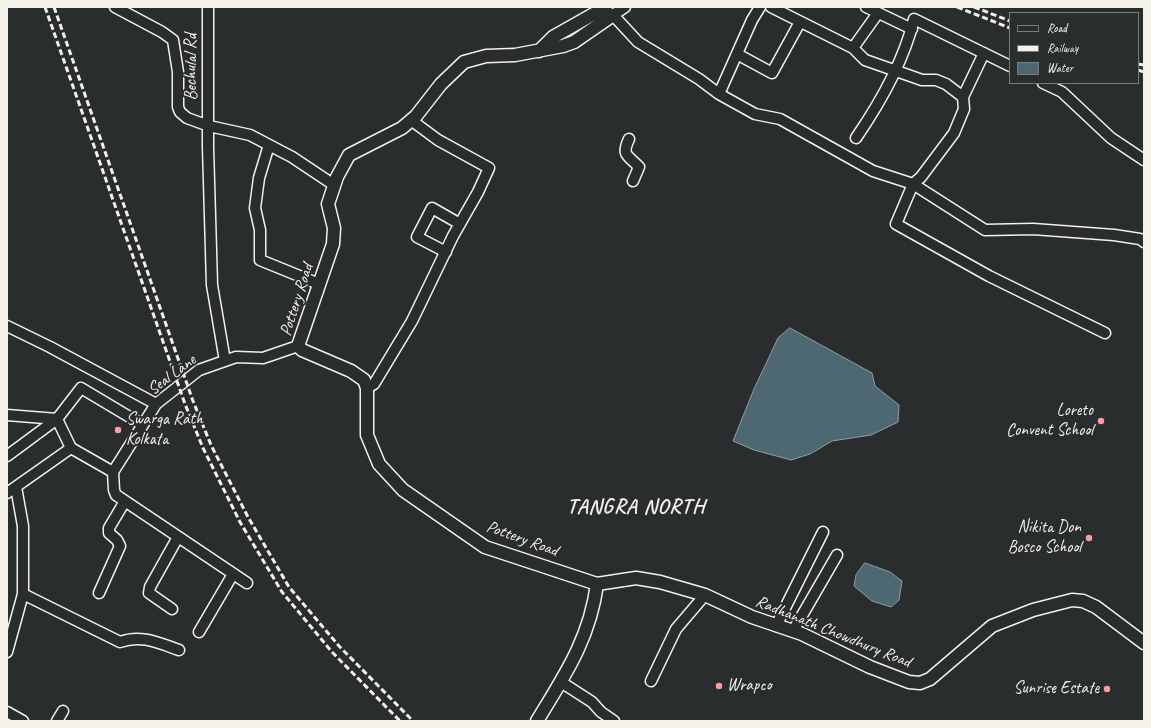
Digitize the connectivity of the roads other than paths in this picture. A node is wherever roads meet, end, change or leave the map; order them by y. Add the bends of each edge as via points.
1 (114, 7) edge
2 (208, 7) edge
3 (625, 7) edge
4 (760, 7) edge
5 (771, 7) edge
6 (866, 7) edge
7 (610, 11) edge
8 (878, 13) junction
9 (800, 22) junction
10 (913, 24) junction
11 (853, 48) junction
12 (984, 53) junction
13 (737, 54) junction
14 (1009, 66) edge
15 (894, 71) junction
16 (1046, 84) edge
17 (719, 94) junction
18 (963, 97) junction
19 (411, 120) junction
20 (209, 126) junction
21 (856, 138) dead end
22 (629, 139) dead end
23 (269, 145) junction
24 (1144, 160) edge
25 (632, 181) dead end
26 (913, 184) junction
27 (334, 185) junction
28 (460, 224) junction
29 (1144, 242) edge
30 (446, 252) junction
31 (319, 284) junction
32 (7, 326) edge
33 (1105, 333) dead end
34 (298, 346) junction
35 (225, 361) junction
36 (366, 388) junction
37 (156, 404) junction
38 (7, 415) edge
39 (57, 419) junction
40 (143, 425) junction
41 (71, 448) junction
42 (7, 456) edge
43 (113, 472) junction
44 (16, 487) junction
45 (7, 494) edge
46 (125, 501) junction
47 (823, 532) dead end
48 (178, 537) junction
49 (837, 555) dead end
50 (233, 574) junction
51 (247, 584) dead end
52 (597, 584) junction
53 (99, 593) dead end
54 (23, 594) junction
55 (705, 595) junction
56 (172, 609) dead end
57 (776, 626) junction
58 (793, 631) junction
59 (199, 632) dead end
60 (1144, 644) edge
61 (179, 650) dead end
62 (7, 652) edge
63 (651, 681) dead end
64 (561, 682) junction
65 (63, 711) dead end
66 (7, 712) edge
67 (24, 721) edge
68 (58, 721) edge
69 (537, 721) edge
70 (614, 721) edge

1 - 20 street via 173,40 180,112 187,118
2 - 20 street, Bechulal Rd
3 - 7 street
4 - 13 street
5 - 9 street
6 - 8 street
7 - 17 street via 638,42
7 - 19 street, Pottery Road via 574,42 539,52 486,56 464,62 437,88
8 - 10 street
8 - 11 street
9 - 11 street
9 - 13 street via 772,73
10 - 12 street
10 - 15 street
11 - 15 street via 865,60
12 - 14 street
12 - 18 street
13 - 17 street
15 - 18 street via 922,80 936,80
15 - 21 street via 877,107
16 - 24 street via 1062,92 1111,138
17 - 26 street via 755,114 780,119 873,171
18 - 26 street via 964,109 954,133
19 - 27 street, Pottery Road via 388,136 349,155
19 - 28 street via 438,140 489,168
20 - 23 street via 250,135
20 - 35 street, Bechulal Rd via 212,285
22 - 25 street via 624,149 625,153 640,167
23 - 27 street
23 - 31 street via 259,178 255,208 260,230 260,260
26 - 29 street via 985,230 1033,229 1114,235 1140,239
26 - 33 street via 896,224 989,276
27 - 31 street, Pottery Road via 328,204 335,235
28 - 30 street
28 - 30 street via 432,208 417,237
30 - 36 street via 408,328 374,384
31 - 34 street, Pottery Road
32 - 37 street via 50,346
34 - 35 street, Seal Lane via 263,358 236,357
34 - 36 street, Pottery Road via 360,376
35 - 37 street, Seal Lane via 199,370
36 - 52 street, Pottery Road via 367,436 379,464 403,490 485,547
37 - 40 street, Seal Lane
38 - 39 street
39 - 40 street via 81,388
39 - 41 street
39 - 42 street
40 - 43 street, Seal Lane
41 - 43 street
41 - 44 street
43 - 46 street via 114,492
44 - 45 street
44 - 54 street via 24,526
46 - 48 street
46 - 53 street via 109,528 109,533 118,540 120,546
47 - 57 street
48 - 50 street
48 - 56 street via 149,593
49 - 58 street
50 - 51 street
50 - 59 street
52 - 55 street, Radhanath Chowdhury Road via 616,580 649,580
52 - 64 street via 590,621
54 - 61 street via 120,642 142,638
54 - 62 street
55 - 57 street, Radhanath Chowdhury Road
55 - 63 street via 676,629
57 - 58 street, Radhanath Chowdhury Road
58 - 60 street, Radhanath Chowdhury Road via 870,667 914,683 930,679 992,626 1033,610 1072,600 1083,601 1096,607
64 - 69 street
64 - 70 street via 592,702
65 - 68 street
66 - 67 street

